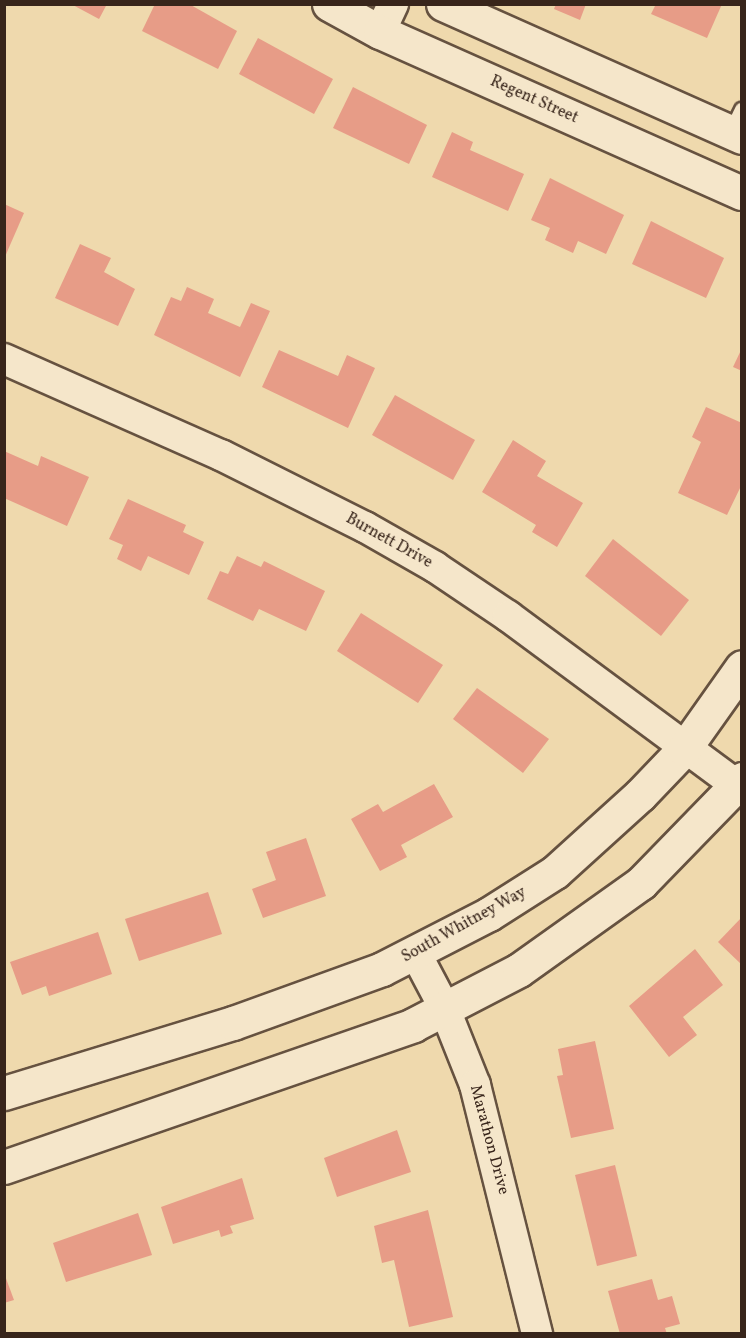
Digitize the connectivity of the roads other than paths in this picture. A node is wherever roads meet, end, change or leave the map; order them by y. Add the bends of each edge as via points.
1 (329, 4) edge
2 (443, 4) edge
3 (387, 18) edge
4 (738, 126) edge
5 (741, 193) edge
6 (4, 360) edge
7 (741, 667) edge
8 (684, 749) junction
9 (739, 782) edge
10 (416, 954) junction
11 (444, 1007) junction
12 (4, 1094) edge
13 (4, 1167) edge
14 (537, 1334) edge

1 - 3 main road, Regent Street
2 - 4 main road
3 - 5 main road, Regent Street
6 - 8 street, Burnett Drive via 221,455 385,538 508,616
7 - 8 main road, South Whitney Way
8 - 9 street, Burnett Drive
8 - 10 main road, South Whitney Way via 555,872
9 - 11 main road via 642,883 519,970
10 - 11 street, Marathon Drive
10 - 12 main road, South Whitney Way via 233,1023
11 - 13 main road via 413,1025
11 - 14 street, Marathon Drive via 475,1085

